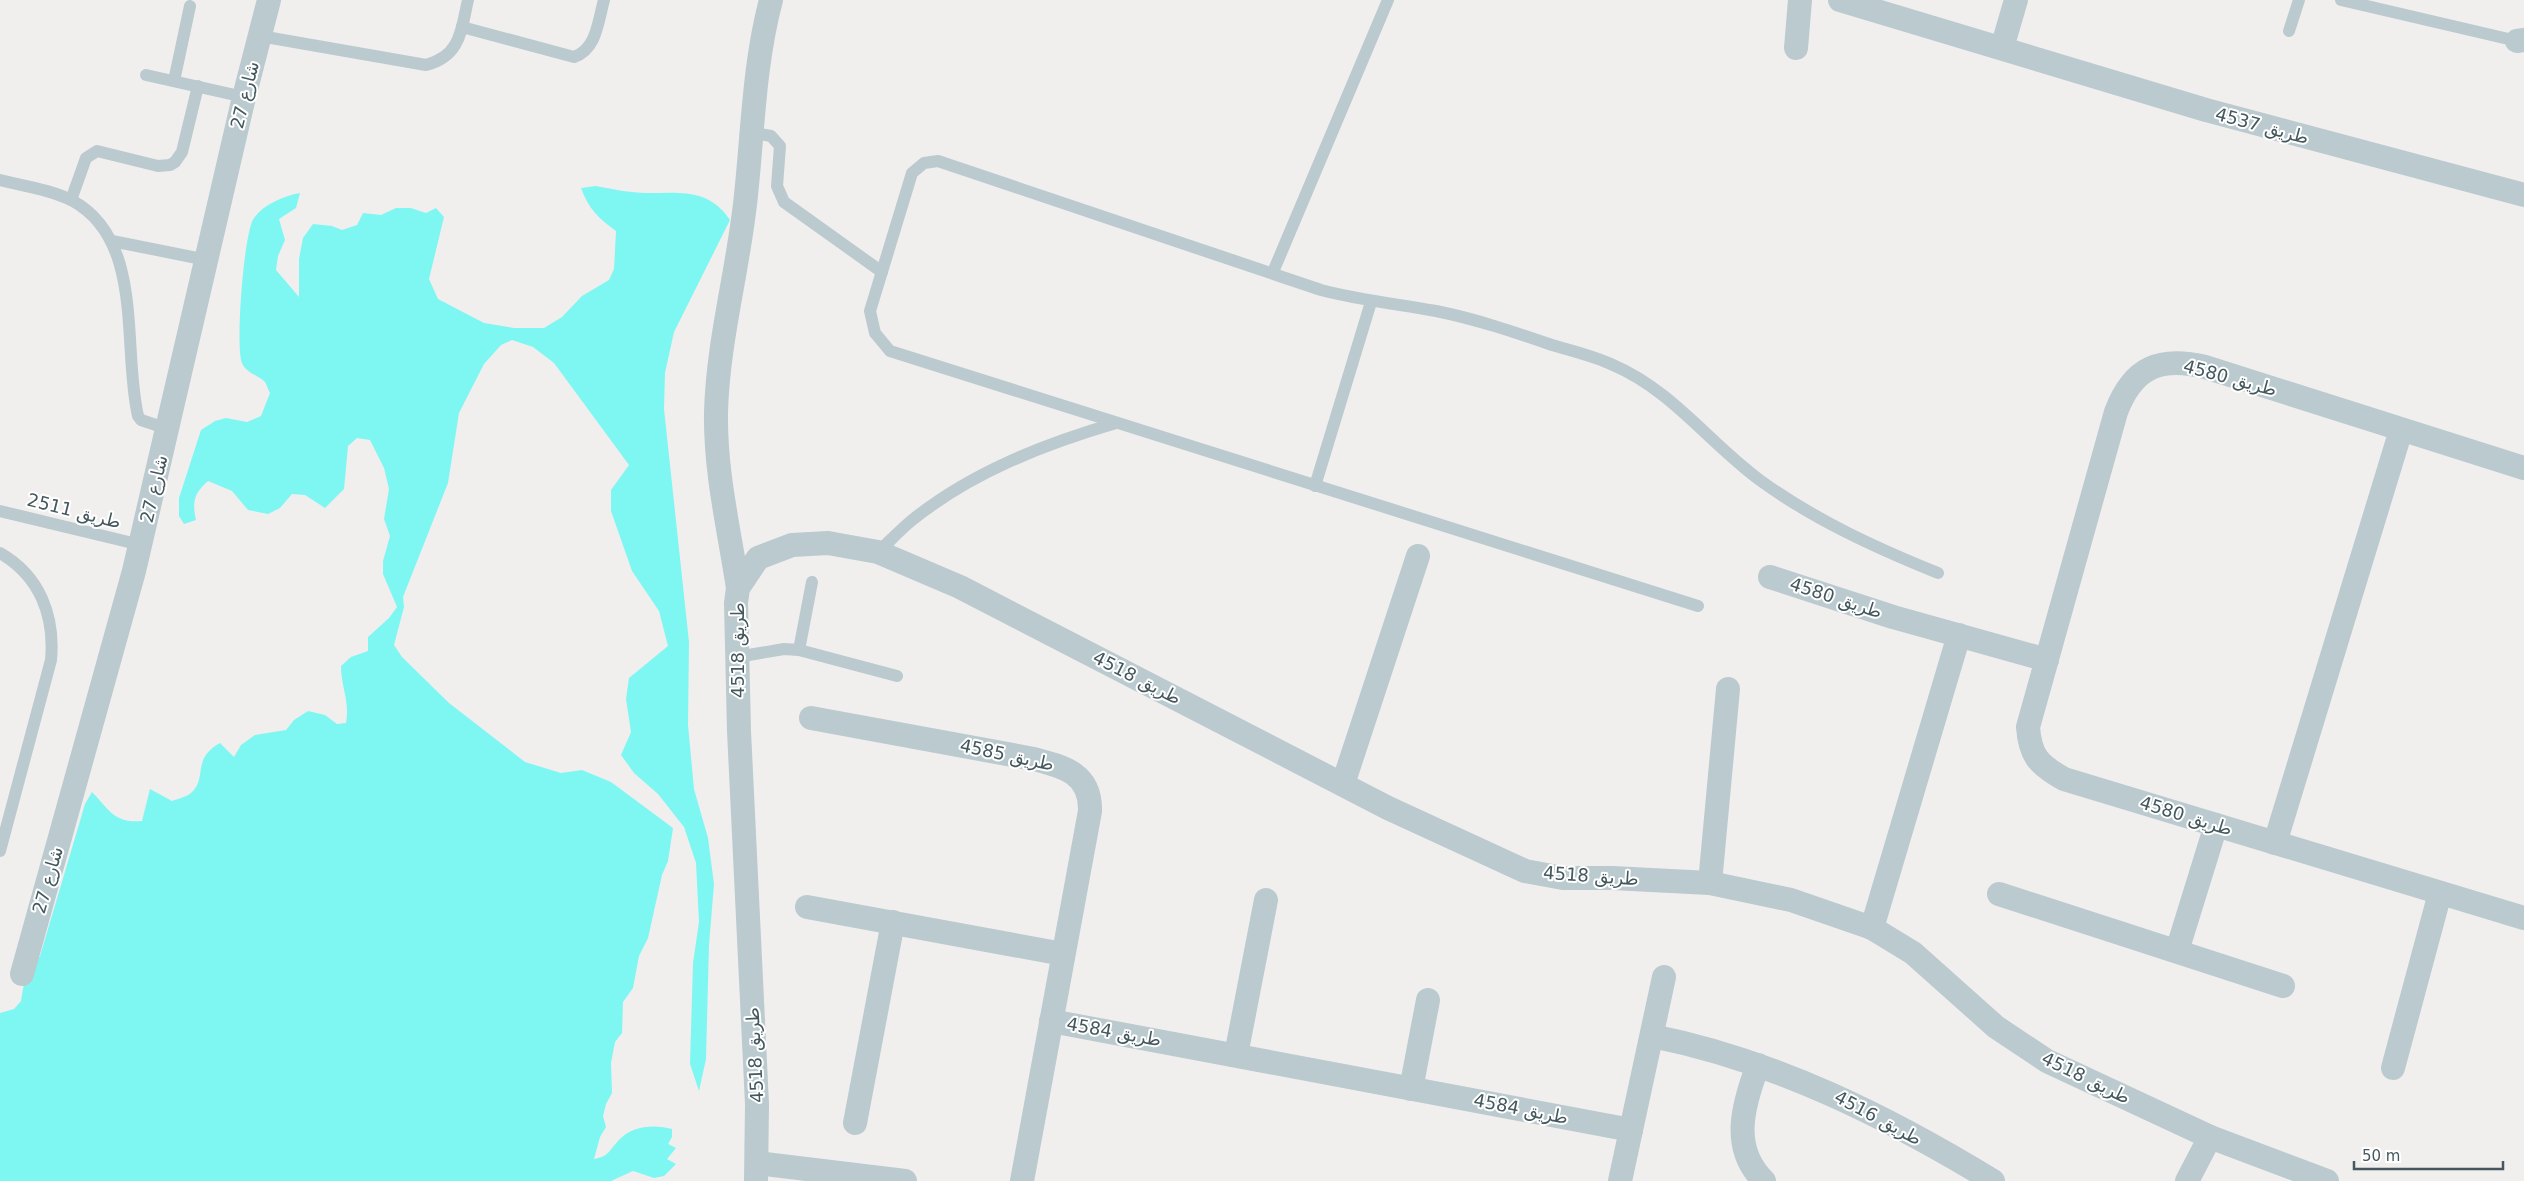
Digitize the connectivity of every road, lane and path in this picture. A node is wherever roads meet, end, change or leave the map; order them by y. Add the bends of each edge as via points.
1 (269, 0) edge
2 (468, 0) edge
3 (604, 0) edge
4 (771, 0) edge
5 (1388, 0) edge
6 (1800, 0) edge
7 (1840, 0) edge
8 (2016, 0) edge
9 (2298, 0) edge
10 (2341, 0) edge
11 (190, 6) dead end
12 (462, 27) junction
13 (2289, 31) dead end
14 (260, 36) junction
15 (2520, 41) edge
16 (1796, 48) dead end
17 (2002, 48) junction
18 (146, 75) dead end
19 (174, 81) junction
20 (198, 86) junction
21 (244, 97) junction
22 (750, 132) junction
23 (0, 180) edge
24 (2524, 194) edge
25 (71, 200) junction
26 (112, 242) junction
27 (207, 260) junction
28 (882, 272) junction
29 (1273, 272) junction
30 (1371, 302) junction
31 (1116, 423) junction
32 (168, 429) junction
33 (2401, 430) junction
34 (2524, 468) edge
35 (1315, 486) junction
36 (0, 510) edge
37 (140, 545) junction
38 (878, 552) junction
39 (0, 553) edge
40 (1418, 556) dead end
41 (1938, 572) dead end
42 (1770, 577) dead end
43 (812, 582) dead end
44 (738, 588) junction
45 (1698, 606) dead end
46 (1959, 635) junction
47 (799, 650) junction
48 (737, 657) junction
49 (2047, 660) junction
50 (897, 676) dead end
51 (1728, 689) dead end
52 (811, 718) dead end
53 (1343, 784) junction
54 (2216, 825) junction
55 (2274, 842) junction
56 (0, 851) edge
57 (1710, 883) junction
58 (2440, 893) junction
59 (1999, 894) dead end
60 (1266, 900) dead end
61 (807, 907) dead end
62 (2524, 918) edge
63 (893, 922) junction
64 (1872, 928) junction
65 (2177, 951) junction
66 (1063, 954) junction
67 (22, 974) dead end
68 (1664, 977) dead end
69 (2283, 986) dead end
70 (1428, 1000) dead end
71 (1051, 1021) junction
72 (1652, 1036) junction
73 (1236, 1055) junction
74 (1758, 1065) junction
75 (2393, 1068) dead end
76 (1411, 1089) junction
77 (855, 1123) dead end
78 (1631, 1130) junction
79 (2210, 1137) junction
80 (757, 1172) edge
81 (905, 1181) edge
82 (1022, 1181) edge
83 (1620, 1181) edge
84 (1764, 1181) edge
85 (1994, 1181) edge
86 (2187, 1181) edge
87 (2328, 1181) edge

1 - 14 street, شارع 27
2 - 12 lane
3 - 12 lane via 590,47 574,57
4 - 22 street via 762,34
5 - 29 lane
6 - 16 street
7 - 17 street, طريق 4537
8 - 17 street
9 - 13 lane
10 - 15 lane
11 - 19 lane
12 - 14 lane via 451,52 426,65
14 - 21 street, شارع 27
17 - 24 street, طريق 4537 via 2206,110
18 - 19 lane
19 - 20 lane
20 - 21 lane
20 - 25 lane via 182,152 175,162 158,166 104,151 90,153
21 - 27 street, شارع 27
22 - 28 lane via 770,136 780,146 777,186 784,202
22 - 44 street via 746,195 716,411 719,477
23 - 25 lane
25 - 26 lane via 93,215
26 - 27 lane
26 - 32 lane via 123,284 138,416
27 - 32 street, شارع 27
28 - 29 lane via 912,173 931,161
28 - 31 lane via 872,299 871,322 881,343 890,350
29 - 30 lane via 1321,290
30 - 35 lane
30 - 41 lane via 1480,321 1613,365 1659,393 1754,476 1787,498 1860,540
31 - 35 lane
31 - 38 lane via 1044,447 976,479 911,521
32 - 37 street, شارع 27
33 - 34 street, طريق 4580
33 - 49 street, طريق 4580 via 2184,362 2162,364 2142,371 2122,396 2116,412
33 - 55 street
35 - 45 lane
36 - 37 lane, طريق 2511
37 - 67 street, شارع 27
38 - 44 street, طريق 4518 via 828,543 792,545 758,558
38 - 53 street, طريق 4518 via 960,588
39 - 56 lane via 26,572 37,588 51,622 53,641 51,660
40 - 53 street
42 - 46 street, طريق 4580
43 - 47 lane
44 - 48 street, طريق 4518
46 - 49 street, طريق 4580
46 - 64 street
47 - 48 lane via 784,649
47 - 50 lane
48 - 80 street, طريق 4518 via 757,1104
49 - 54 street, طريق 4580 via 2028,727 2029,743 2035,757 2048,770 2064,779
51 - 57 street
52 - 66 street, طريق 4585 via 1034,759 1074,772 1087,791 1090,811
53 - 57 street, طريق 4518 via 1525,871 1563,878
54 - 55 street, طريق 4580
54 - 65 street
55 - 58 street, طريق 4580
57 - 64 street, طريق 4518 via 1791,900
58 - 62 street, طريق 4580
58 - 75 street
59 - 65 street
60 - 73 street
61 - 63 street
63 - 66 street
63 - 77 street
64 - 79 street, طريق 4518 via 1913,953 1996,1027 2021,1045 2047,1061
65 - 69 street
66 - 71 street, طريق 4585
68 - 72 street
70 - 76 street
71 - 73 street, طريق 4584
71 - 82 street, طريق 4585
72 - 74 street, طريق 4516
72 - 78 street
73 - 76 street, طريق 4584
74 - 84 street via 1744,1102 1741,1127 1742,1145 1750,1164
74 - 85 street, طريق 4516 via 1828,1091
76 - 78 street, طريق 4584
78 - 83 street
79 - 86 street
79 - 87 street, طريق 4518
80 - 81 street

